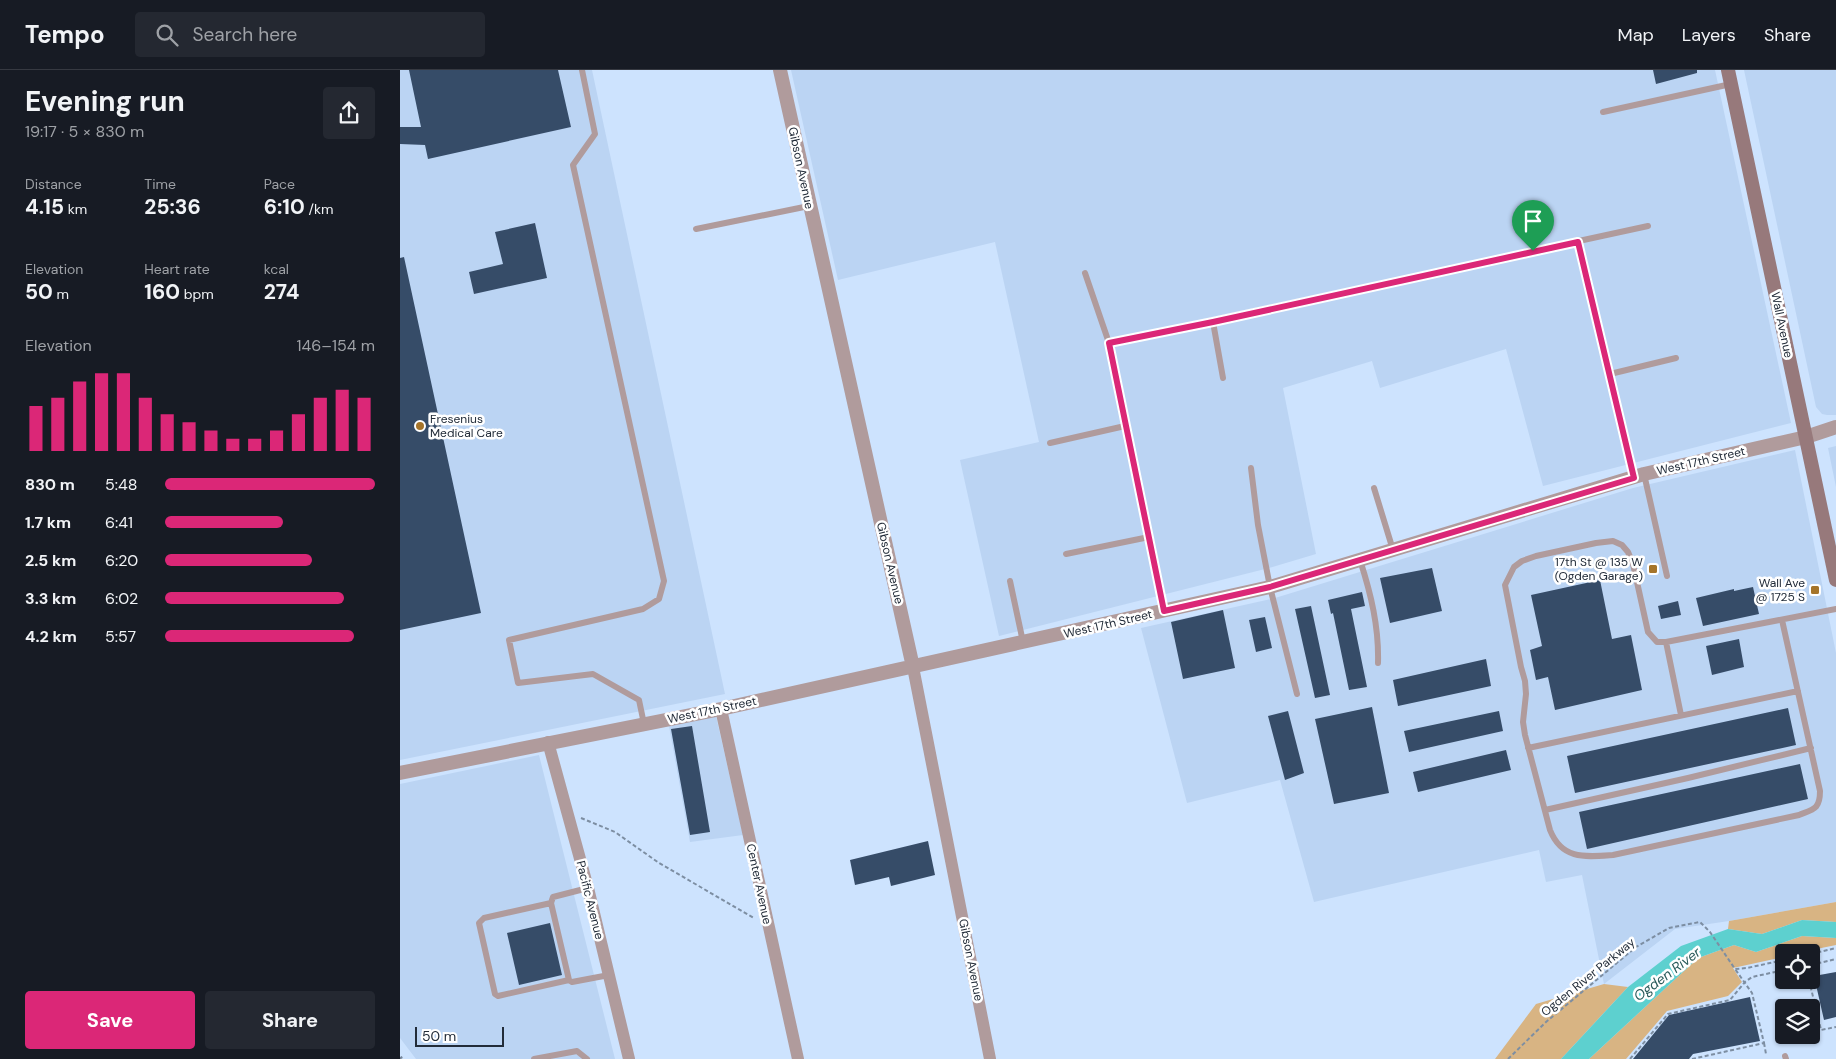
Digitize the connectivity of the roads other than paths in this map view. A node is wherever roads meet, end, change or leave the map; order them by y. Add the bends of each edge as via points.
1 (582, 70) edge
2 (780, 70) edge
3 (1728, 70) edge
4 (1731, 84) junction
5 (1603, 112) dead end
6 (809, 206) junction
7 (1648, 226) dead end
8 (696, 229) dead end
9 (1578, 242) junction
10 (1085, 273) dead end
11 (1213, 322) junction
12 (1109, 343) junction
13 (1676, 358) dead end
14 (1610, 374) junction
15 (1223, 378) dead end
16 (1125, 426) junction
17 (1836, 427) edge
18 (1806, 437) junction
19 (1050, 442) dead end
20 (1251, 468) dead end
21 (1639, 476) junction
22 (1374, 488) dead end
23 (1149, 537) junction
24 (1393, 550) junction
25 (1066, 554) dead end
26 (1360, 560) junction
27 (1667, 576) dead end
28 (1836, 580) edge
29 (1010, 581) dead end
30 (1270, 587) junction
31 (1836, 609) edge
32 (1164, 611) junction
33 (1782, 620) junction
34 (1023, 642) junction
35 (1666, 642) junction
36 (1378, 663) dead end
37 (913, 667) junction
38 (1798, 691) junction
39 (1297, 694) dead end
40 (721, 709) junction
41 (1681, 715) junction
42 (644, 724) junction
43 (548, 742) junction
44 (1528, 748) junction
45 (1811, 748) junction
46 (400, 772) edge
47 (1545, 810) junction
48 (588, 888) junction
49 (551, 903) junction
50 (609, 975) junction
51 (569, 980) junction
52 (534, 1059) edge
53 (587, 1059) edge
54 (629, 1059) edge
55 (798, 1059) edge
56 (990, 1059) edge

1 - 42 lane via 595,134 573,165 664,581 659,599 643,609 509,640 518,683 593,674 639,700
2 - 6 street, Gibson Avenue
3 - 4 main road, Wall Avenue
4 - 5 lane
4 - 18 main road, Wall Avenue
6 - 8 lane
6 - 37 street, Gibson Avenue
7 - 9 lane
9 - 11 lane
9 - 14 lane
10 - 12 lane
11 - 12 lane
11 - 15 lane
12 - 16 lane
13 - 14 lane
14 - 21 lane
16 - 19 lane
16 - 23 lane
17 - 18 street, West 17th Street
18 - 21 street, West 17th Street
18 - 28 main road, Wall Avenue
20 - 30 lane
21 - 24 street, West 17th Street
21 - 27 lane
22 - 24 lane
23 - 25 lane
23 - 32 lane
24 - 26 street, West 17th Street
26 - 30 street, West 17th Street
26 - 36 lane via 1370,591 1379,640
29 - 34 lane
30 - 32 street, West 17th Street
30 - 39 lane
31 - 33 lane
32 - 34 street, West 17th Street
33 - 35 lane
33 - 38 lane
34 - 37 street, West 17th Street
35 - 41 lane
35 - 44 lane via 1657,642 1648,632 1634,564 1622,545 1612,541 1596,543 1536,556 1514,567 1505,585 1525,682 1523,722
37 - 40 street, West 17th Street
37 - 56 street, Gibson Avenue
38 - 41 lane
38 - 45 lane
40 - 42 street, West 17th Street
40 - 55 street, Center Avenue
41 - 44 lane
42 - 43 street, West 17th Street
43 - 46 street, West 17th Street
43 - 48 street, Pacific Avenue
44 - 47 lane
45 - 47 lane
45 - 47 lane via 1820,791 1819,803 1814,809 1799,815 1622,853 1591,856 1572,854 1560,848 1553,839
48 - 49 lane via 552,897
48 - 50 street, Pacific Avenue
49 - 51 lane
49 - 51 lane via 484,918 479,923 495,994 498,996
50 - 51 lane
50 - 54 street, Pacific Avenue
52 - 53 lane via 577,1051

